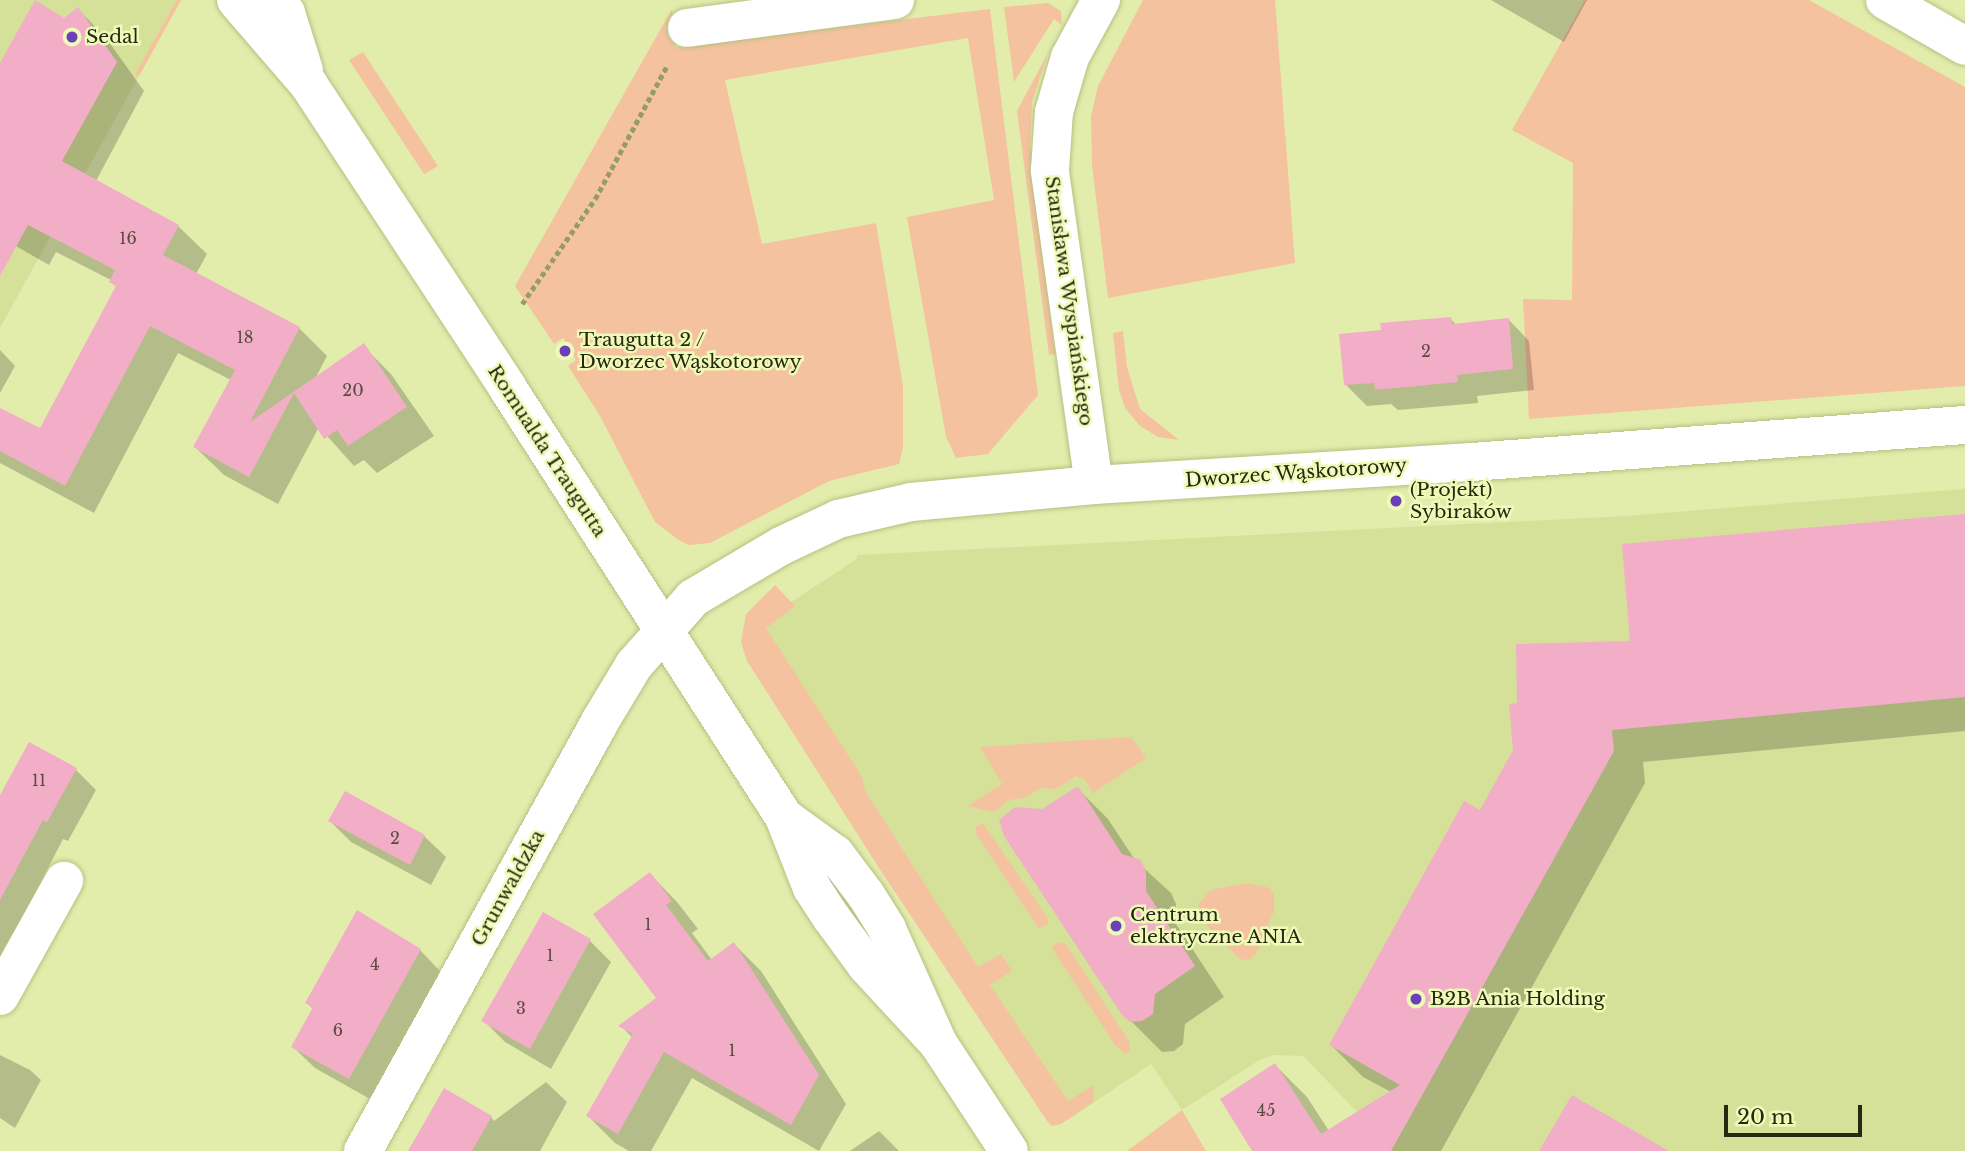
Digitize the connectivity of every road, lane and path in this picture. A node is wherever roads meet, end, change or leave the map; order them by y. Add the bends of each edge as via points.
1 (236, 0) edge
2 (277, 0) edge
3 (895, 0) edge
4 (1101, 0) edge
5 (1885, 0) edge
6 (687, 28) joint
7 (1965, 46) edge
8 (309, 85) junction
9 (522, 304) dead end
10 (1965, 425) edge
11 (1094, 485) junction
12 (663, 631) junction
13 (64, 881) dead end
14 (0, 996) edge
15 (363, 1151) edge
16 (1009, 1151) edge

1 - 8 street, Romualda Traugutta
2 - 8 street, Romualda Traugutta via 286,13
3 - 6 street
4 - 11 street, Stanisława Wyspiańskiego via 1070,57 1054,112 1050,170
5 - 7 street
6 - 9 path via 595,199
8 - 12 street, Romualda Traugutta
10 - 11 street, Dworzec Wąskotorowy
11 - 12 street, Dworzec Wąskotorowy via 911,502 838,519 727,575 693,598
12 - 15 street, Grunwaldzka via 635,664 599,723
12 - 16 street, Romualda Traugutta via 784,817 835,854 866,895 887,929 938,1043
13 - 14 street

